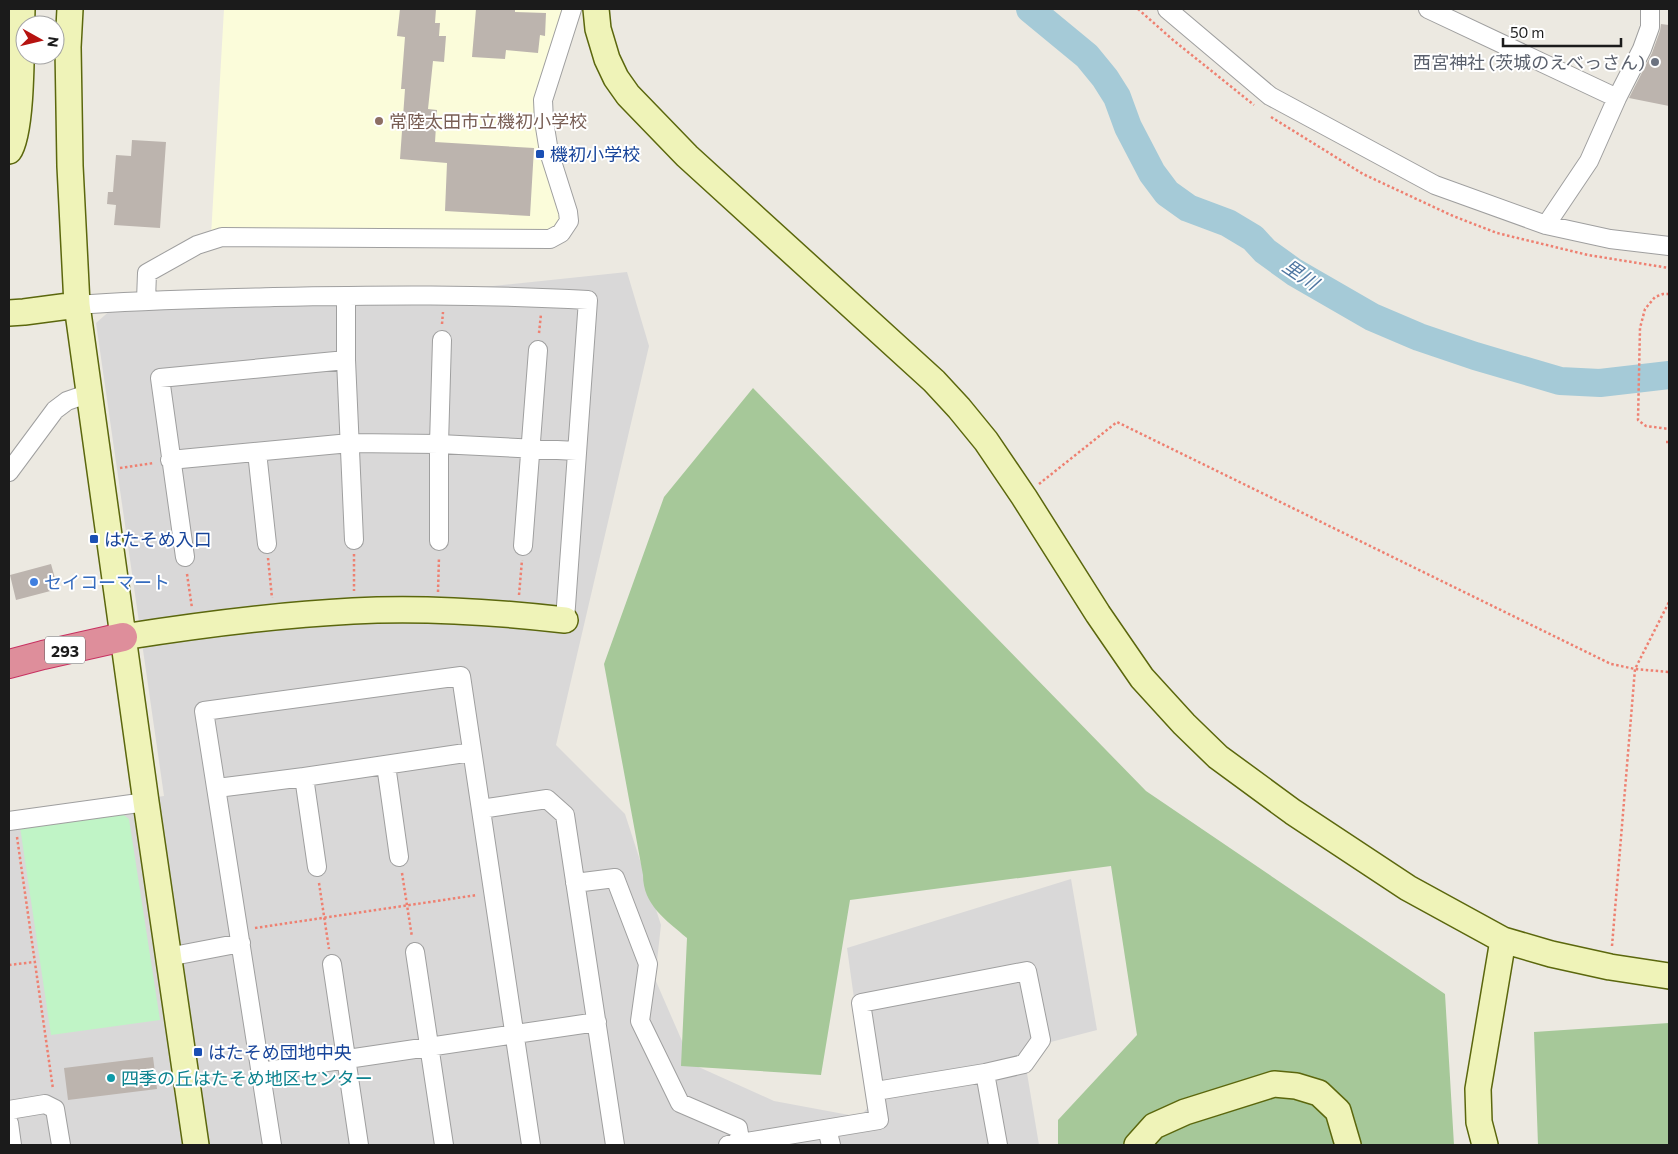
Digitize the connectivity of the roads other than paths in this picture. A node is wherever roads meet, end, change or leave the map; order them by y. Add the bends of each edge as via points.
1 (22, 9) edge
2 (70, 9) edge
3 (572, 9) edge
4 (596, 9) edge
5 (1167, 9) edge
6 (1428, 9) edge
7 (1650, 9) edge
8 (1617, 98) junction
9 (9, 151) edge
10 (1546, 225) junction
11 (1669, 246) edge
12 (346, 296) junction
13 (146, 300) junction
14 (77, 305) junction
15 (9, 313) edge
16 (442, 340) road end
17 (538, 350) road end
18 (346, 360) junction
19 (90, 394) junction
20 (350, 443) junction
21 (439, 444) junction
22 (530, 449) junction
23 (577, 451) junction
24 (257, 452) junction
25 (170, 460) junction
26 (9, 472) edge
27 (354, 540) road end
28 (439, 541) road end
29 (267, 544) road end
30 (523, 546) road end
31 (185, 557) road end
32 (565, 620) joint
33 (123, 637) junction
34 (9, 664) edge
35 (472, 752) junction
36 (386, 765) junction
37 (304, 777) junction
38 (217, 788) junction
39 (146, 802) junction
40 (481, 809) junction
41 (12, 821) edge
42 (399, 857) road end
43 (317, 867) road end
44 (575, 883) junction
45 (240, 937) junction
46 (1503, 940) junction
47 (415, 952) road end
48 (168, 957) junction
49 (332, 964) road end
50 (1669, 976) edge
51 (596, 1022) junction
52 (514, 1034) junction
53 (429, 1046) junction
54 (346, 1059) junction
55 (260, 1072) junction
56 (985, 1073) junction
57 (876, 1091) junction
58 (9, 1110) edge
59 (9, 1123) edge
60 (829, 1137) edge
61 (12, 1145) edge
62 (61, 1145) edge
63 (196, 1145) edge
64 (272, 1145) edge
65 (358, 1145) edge
66 (444, 1145) edge
67 (531, 1145) edge
68 (615, 1145) edge
69 (736, 1145) edge
70 (998, 1145) edge
71 (1137, 1145) edge
72 (1348, 1145) edge
73 (1485, 1145) edge

1 - 9 street via 17,131
2 - 14 street via 70,166
3 - 13 street via 543,100 549,152 568,212 569,221 561,233 550,239 222,237 197,245 147,273
4 - 46 street via 607,59 628,95 687,156 934,381 959,408 1024,497 1092,606 1142,678 1184,724 1218,757 1293,812 1408,888
5 - 10 street via 1270,96 1435,185
6 - 8 street
7 - 8 street via 1650,27 1642,49
8 - 10 street via 1589,161
10 - 11 street via 1610,239
12 - 13 street
12 - 18 street
12 - 23 street via 588,300
13 - 14 street
14 - 15 street
14 - 19 street
16 - 21 street
17 - 22 street
18 - 20 street
18 - 25 street via 160,378
19 - 26 street via 68,401 55,410
19 - 33 street
20 - 21 street
20 - 24 street
20 - 27 street
21 - 22 street
21 - 28 street
22 - 23 street
22 - 30 street
23 - 32 street
24 - 25 street
24 - 29 street
25 - 31 street
32 - 33 street via 437,611 355,611 273,616
33 - 34 highway, 293
33 - 39 street
35 - 36 street
35 - 38 street via 461,676 204,711
35 - 40 street
36 - 37 street
36 - 42 street
37 - 38 street
37 - 43 street
38 - 45 street
39 - 41 street
39 - 48 street
40 - 44 street via 547,799 565,815
40 - 52 street
44 - 51 street
44 - 69 street via 615,878 648,964 640,1021 680,1103 738,1128
45 - 48 street
45 - 55 street
46 - 50 street via 1610,967
46 - 73 street via 1478,1089 1478,1122
47 - 53 street
48 - 63 street
49 - 54 street
51 - 52 street
51 - 68 street
52 - 53 street
52 - 67 street
53 - 54 street
53 - 66 street
54 - 55 street
54 - 65 street
55 - 64 street
56 - 57 street
56 - 57 street via 1024,1064 1041,1040 1027,971 861,1002
56 - 70 street
57 - 60 street via 879,1120
58 - 62 street via 45,1104 56,1109
59 - 61 street
60 - 69 street
71 - 72 street via 1154,1126 1185,1112 1274,1084 1319,1093 1338,1111

